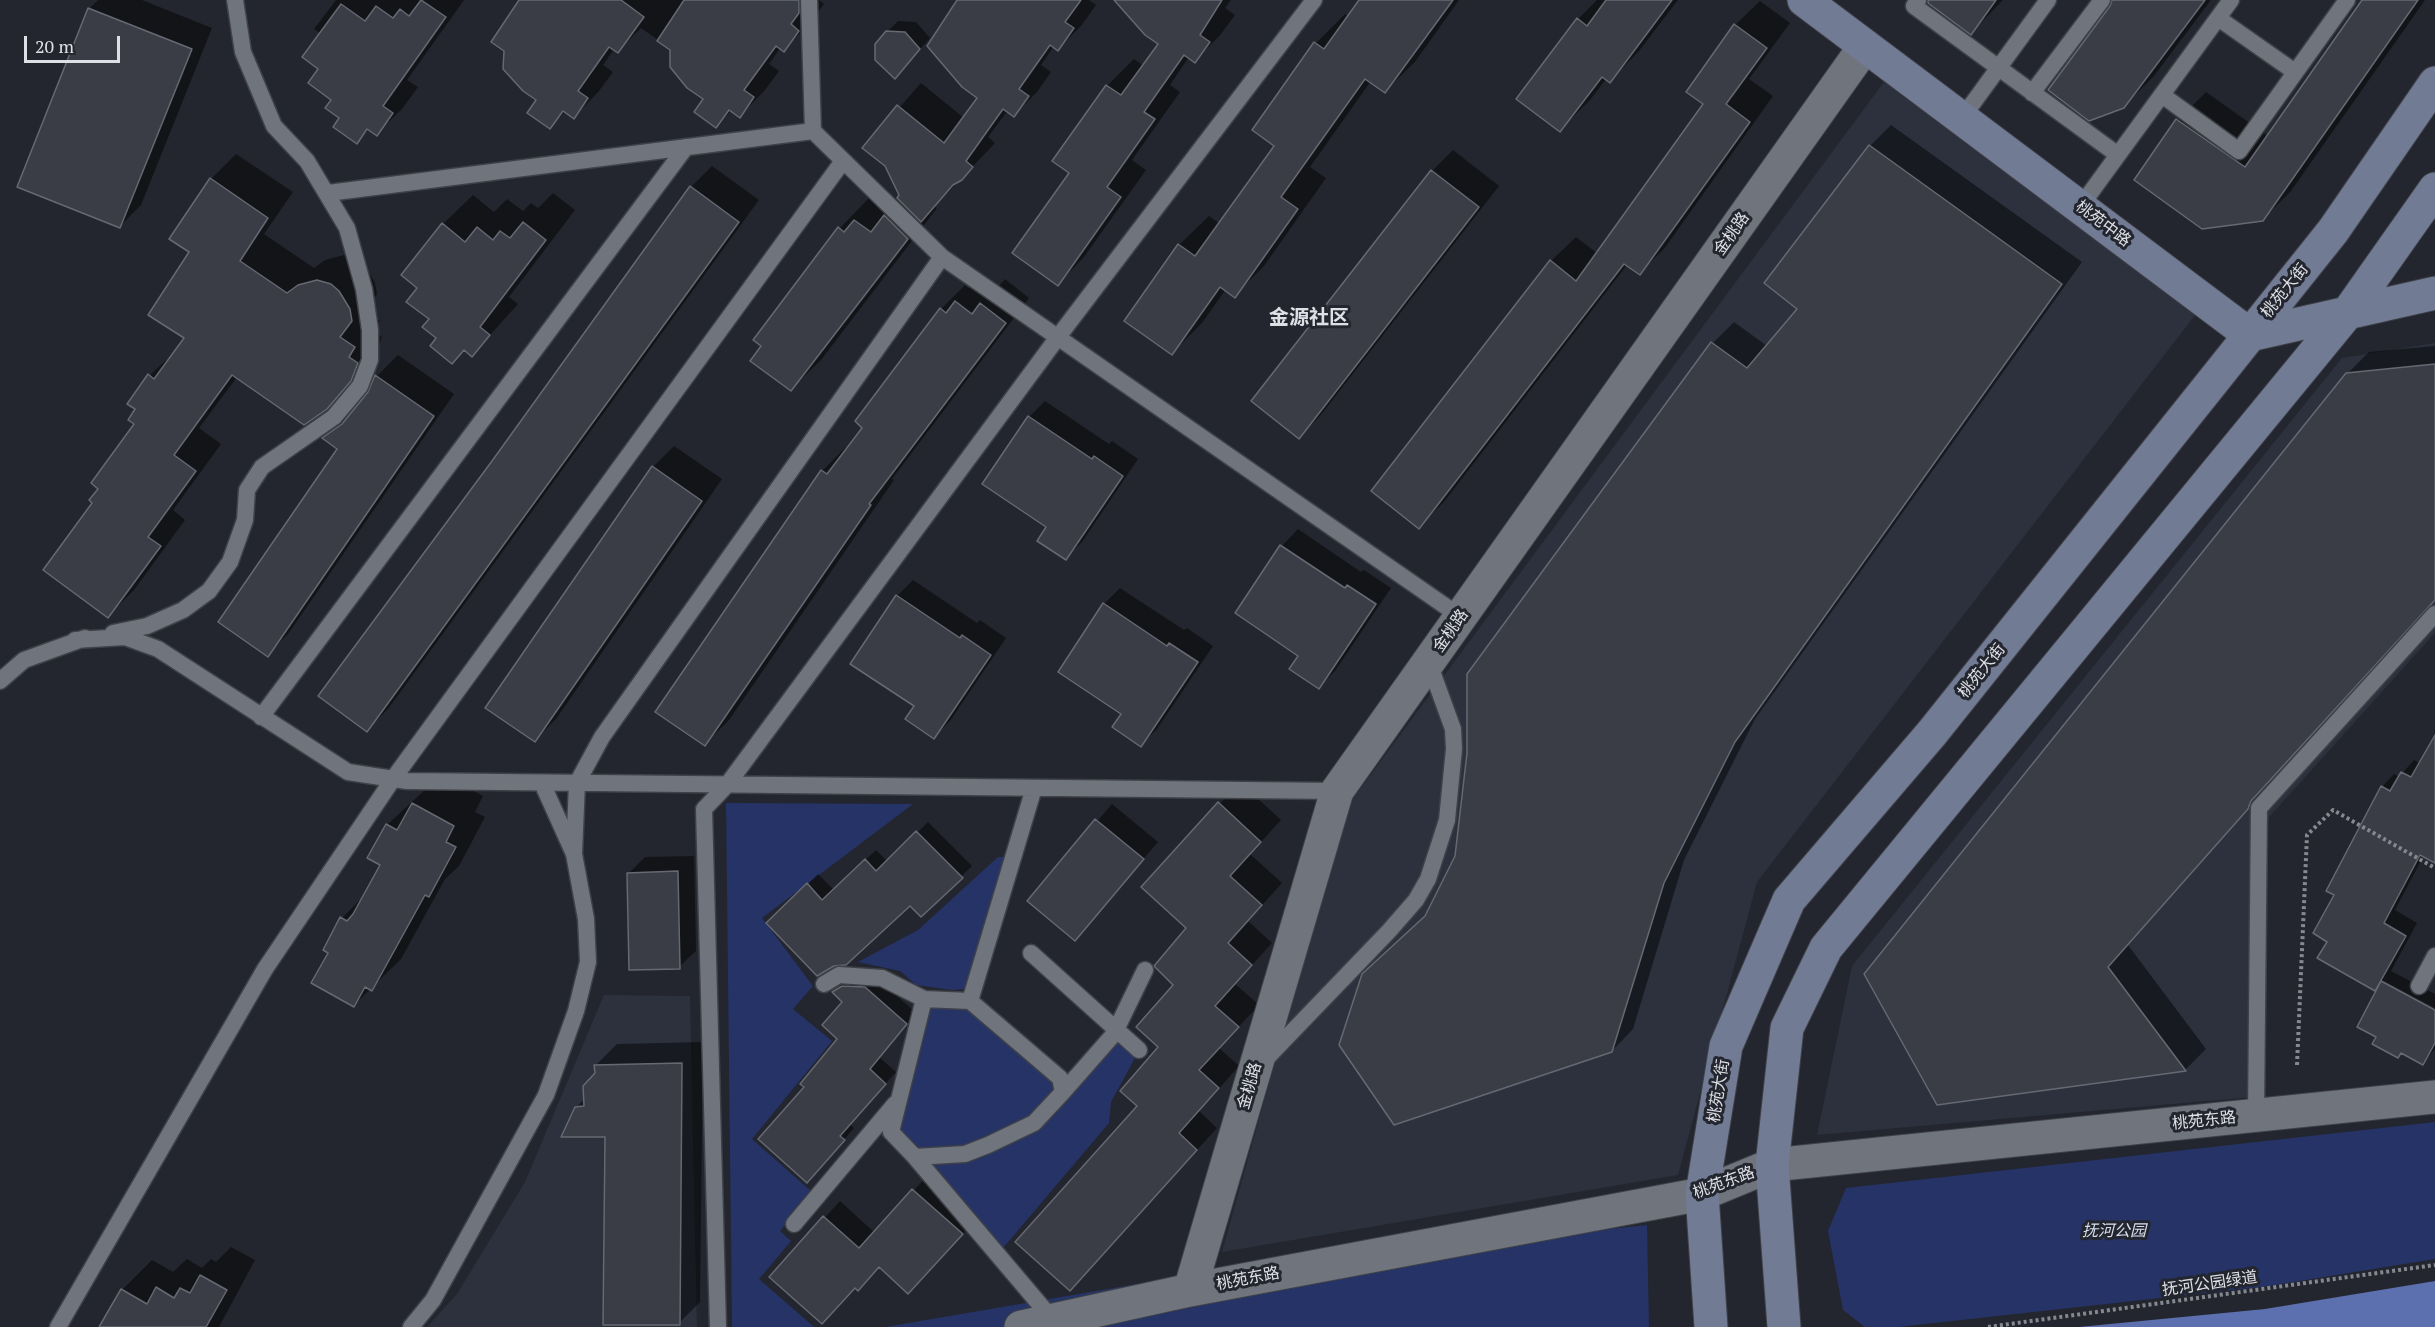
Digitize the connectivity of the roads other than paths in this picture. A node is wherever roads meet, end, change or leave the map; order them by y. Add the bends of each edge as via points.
1 (235, 0) edge
2 (808, 0) edge
3 (1314, 0) edge
4 (1918, 0) edge
5 (2048, 0) edge
6 (2102, 0) edge
7 (2231, 0) edge
8 (2347, 0) edge
9 (1815, 3) edge
10 (2218, 18) junction
11 (1865, 46) junction
12 (1999, 68) junction
13 (2295, 72) junction
14 (2435, 83) edge
15 (2032, 93) junction
16 (2162, 95) junction
17 (1962, 118) junction
18 (813, 131) junction
19 (686, 147) junction
20 (2118, 155) junction
21 (843, 161) junction
22 (2435, 189) edge
23 (328, 193) junction
24 (2080, 207) junction
25 (942, 256) junction
26 (2435, 293) edge
27 (2349, 310) junction
28 (2250, 335) junction
29 (1058, 337) junction
30 (2435, 614) edge
31 (1461, 617) junction
32 (75, 640) junction
33 (1429, 663) junction
34 (0, 681) edge
35 (261, 717) junction
36 (393, 779) junction
37 (542, 783) junction
38 (577, 783) junction
39 (727, 785) junction
40 (1034, 788) junction
41 (1337, 791) junction
42 (574, 854) junction
43 (1031, 953) dead end
44 (2435, 956) edge
45 (1145, 970) dead end
46 (824, 984) dead end
47 (2419, 986) dead end
48 (924, 999) junction
49 (970, 1001) junction
50 (1116, 1029) junction
51 (1139, 1050) dead end
52 (1255, 1070) junction
53 (1063, 1092) junction
54 (2435, 1097) edge
55 (898, 1101) junction
56 (2256, 1116) junction
57 (915, 1157) junction
58 (1772, 1165) junction
59 (1702, 1194) junction
60 (794, 1224) dead end
61 (1190, 1290) junction
62 (1053, 1320) junction
63 (58, 1327) edge
64 (411, 1327) edge
65 (718, 1327) edge
66 (1021, 1327) edge
67 (1711, 1327) edge
68 (1784, 1327) edge

1 - 23 lane via 243,52 274,126 308,161
2 - 18 lane
3 - 29 lane
4 - 12 lane via 1914,6
5 - 12 lane
6 - 15 lane
7 - 10 lane
8 - 13 lane
9 - 11 main road, 桃苑中路
10 - 13 lane
10 - 16 lane
11 - 17 main road, 桃苑中路
11 - 31 street, 金桃路
12 - 15 lane
12 - 17 lane
13 - 16 lane via 2239,151
14 - 28 main road, 桃苑大街 via 2333,231
15 - 20 lane
16 - 20 lane
17 - 24 main road, 桃苑中路
18 - 19 lane
18 - 21 lane
19 - 23 lane
19 - 35 lane
20 - 24 lane
21 - 25 lane
21 - 36 lane
22 - 27 main road
23 - 32 lane via 347,228 367,310 370,360 360,386 334,417 262,467 247,490 245,520 230,562 209,591 183,610 147,626
24 - 28 main road, 桃苑中路
25 - 29 lane
25 - 38 lane via 602,737
26 - 27 main road
27 - 28 main road
27 - 58 main road via 1826,948 1787,1028
28 - 59 main road, 桃苑大街 via 1932,733 1789,900 1726,1046
29 - 31 lane
29 - 39 lane
30 - 56 lane via 2259,808
31 - 33 street, 金桃路
32 - 34 lane via 24,660
32 - 35 lane via 125,637 158,649
33 - 41 street, 金桃路
33 - 52 lane via 1453,729 1454,749 1447,820 1428,879 1389,931
35 - 36 lane via 348,772
36 - 37 lane
36 - 63 lane via 265,969
37 - 38 lane
37 - 42 lane
38 - 39 lane
38 - 42 lane
39 - 40 lane
39 - 65 lane via 704,809
40 - 41 lane
40 - 49 lane
41 - 52 street, 金桃路
42 - 64 lane via 586,919 588,962 576,1011 546,1095 433,1300
43 - 50 lane
44 - 47 lane
45 - 50 lane
46 - 48 lane via 839,975 882,978
48 - 49 lane
48 - 55 lane
49 - 53 lane via 1060,1078
50 - 51 lane
50 - 53 lane
52 - 61 street, 金桃路
53 - 57 lane via 1034,1123 988,1145 965,1154
54 - 56 street, 桃苑东路
55 - 57 lane via 891,1132
55 - 60 lane
56 - 58 street, 桃苑东路
57 - 62 lane
58 - 59 street, 桃苑东路
58 - 68 main road
59 - 61 street, 桃苑东路
59 - 67 main road, 桃苑大街
61 - 62 street, 桃苑东路
62 - 66 street, 桃苑东路

